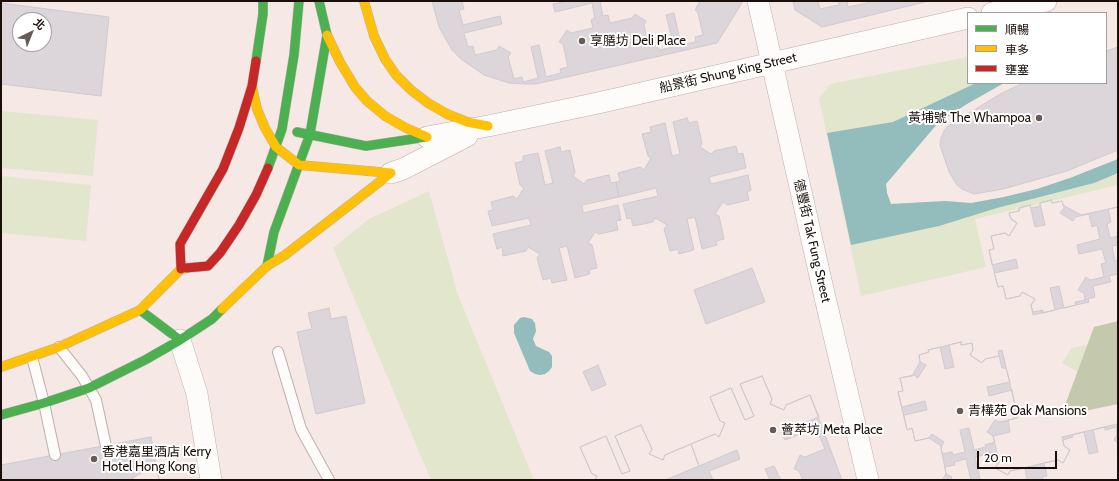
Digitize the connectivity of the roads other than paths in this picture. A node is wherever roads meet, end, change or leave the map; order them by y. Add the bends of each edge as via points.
1 (263, 1) edge
2 (299, 1) edge
3 (319, 1) edge
4 (364, 1) edge
5 (758, 1) edge
6 (1046, 1) edge
7 (996, 12) edge
8 (967, 18) edge
9 (327, 35) junction
10 (772, 63) junction
11 (252, 86) junction
12 (488, 126) junction
13 (282, 129) junction
14 (310, 134) junction
15 (427, 137) junction
16 (276, 147) junction
17 (299, 165) junction
18 (391, 172) junction
19 (267, 266) junction
20 (181, 269) junction
21 (140, 310) junction
22 (180, 340) junction
23 (59, 347) junction
24 (278, 352) dead end
25 (32, 357) junction
26 (1, 367) edge
27 (89, 388) junction
28 (44, 403) junction
29 (1, 415) edge
30 (106, 446) dead end
31 (55, 455) dead end
32 (211, 480) edge
33 (329, 480) edge
34 (868, 480) edge

1 - 11 street
2 - 13 street via 294,55
3 - 9 street
4 - 12 street via 374,36 386,59 411,90 447,114 467,122
5 - 10 street, 德豐街 Tak Fung Street
6 - 7 street
8 - 10 street, 船景街 Shung King Street
9 - 14 street
9 - 15 street via 355,87 367,101 385,116
10 - 12 street, 船景街 Shung King Street
10 - 34 street, 德豐街 Tak Fung Street
11 - 16 street via 264,128
11 - 20 street via 223,169 180,244
12 - 15 street, 船景街 Shung King Street
12 - 18 street, 船景街 Shung King Street via 403,169
13 - 14 street
13 - 16 street
14 - 15 street via 366,146
14 - 17 street
16 - 17 street
16 - 20 street via 256,195 220,253 208,266
17 - 18 street
17 - 19 street via 274,232
18 - 19 street via 285,255
19 - 22 street via 212,319
20 - 21 street
21 - 22 street
21 - 23 street
22 - 27 street
22 - 32 street via 197,394
23 - 25 street
23 - 27 lane
24 - 33 lane via 301,429
25 - 26 street
25 - 28 lane
27 - 28 street
27 - 30 lane via 96,400
28 - 29 street
28 - 31 lane

